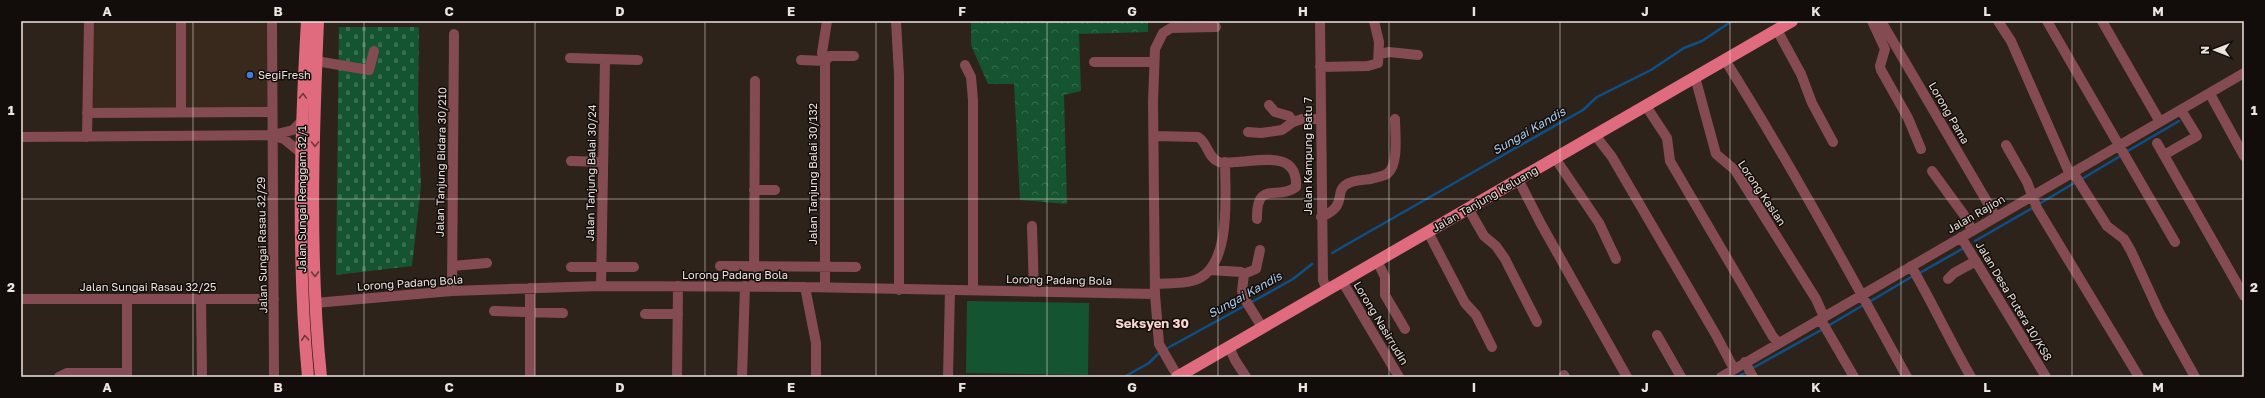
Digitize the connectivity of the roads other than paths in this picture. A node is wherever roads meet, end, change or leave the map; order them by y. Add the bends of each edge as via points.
1 (89, 21) edge
2 (180, 21) edge
3 (272, 21) edge
4 (307, 21) edge
5 (318, 21) edge
6 (827, 21) edge
7 (896, 21) edge
8 (1320, 21) edge
9 (1374, 21) edge
10 (1792, 21) edge
11 (1872, 21) edge
12 (1882, 21) edge
13 (1998, 21) edge
14 (2047, 21) edge
15 (2102, 21) edge
16 (1178, 24) edge
17 (1216, 27) dead end
18 (1777, 30) junction
19 (454, 34) dead end
20 (374, 51) dead end
21 (1380, 54) junction
22 (1418, 55) dead end
23 (854, 56) dead end
24 (570, 58) dead end
25 (605, 59) junction
26 (638, 60) dead end
27 (801, 60) dead end
28 (316, 61) junction
29 (825, 61) junction
30 (1094, 62) dead end
31 (1154, 62) junction
32 (965, 65) dead end
33 (1729, 66) junction
34 (1320, 67) junction
35 (2244, 73) edge
36 (755, 81) dead end
37 (1696, 84) junction
38 (2211, 95) junction
39 (1269, 105) dead end
40 (1649, 110) junction
41 (2181, 110) junction
42 (180, 112) junction
43 (272, 112) junction
44 (87, 113) junction
45 (2156, 115) junction
46 (1320, 119) junction
47 (1396, 119) dead end
48 (302, 122) junction
49 (1293, 122) junction
50 (1248, 132) dead end
51 (1596, 135) junction
52 (273, 136) junction
53 (1154, 136) junction
54 (21, 137) edge
55 (87, 137) junction
56 (1833, 142) dead end
57 (2158, 142) dead end
58 (2120, 144) junction
59 (2006, 145) dead end
60 (1921, 149) dead end
61 (301, 153) junction
62 (2164, 155) junction
63 (2244, 156) edge
64 (1555, 158) junction
65 (571, 162) dead end
66 (603, 162) junction
67 (1225, 162) junction
68 (1932, 171) dead end
69 (2072, 174) junction
70 (1518, 179) junction
71 (754, 190) junction
72 (775, 190) dead end
73 (2031, 195) junction
74 (1992, 211) junction
75 (1471, 213) junction
76 (1321, 217) junction
77 (1258, 219) dead end
78 (1032, 226) dead end
79 (1972, 230) junction
80 (1428, 232) junction
81 (1961, 237) junction
82 (2175, 242) dead end
83 (1260, 250) dead end
84 (1616, 259) dead end
85 (1377, 261) junction
86 (1976, 261) junction
87 (487, 263) dead end
88 (452, 266) junction
89 (720, 266) dead end
90 (754, 266) junction
91 (824, 266) junction
92 (571, 267) dead end
93 (602, 267) junction
94 (634, 267) dead end
95 (856, 267) dead end
96 (1913, 268) junction
97 (1210, 270) junction
98 (1244, 274) junction
99 (1948, 279) dead end
100 (1342, 281) junction
101 (601, 286) junction
102 (678, 286) junction
103 (750, 286) junction
104 (806, 287) junction
105 (824, 287) junction
106 (530, 288) junction
107 (1155, 289) junction
108 (899, 290) junction
109 (950, 290) junction
110 (973, 290) junction
111 (1327, 290) junction
112 (452, 291) junction
113 (1034, 292) junction
114 (1862, 295) junction
115 (2244, 296) edge
116 (21, 299) edge
117 (127, 299) junction
118 (201, 299) junction
119 (274, 299) junction
120 (315, 303) junction
121 (494, 311) dead end
122 (530, 312) junction
123 (563, 313) dead end
124 (645, 314) dead end
125 (678, 314) junction
126 (1823, 321) junction
127 (1537, 322) dead end
128 (1262, 327) junction
129 (1406, 329) dead end
130 (1657, 335) dead end
131 (1776, 340) junction
132 (1229, 347) junction
133 (1492, 347) dead end
134 (1734, 369) junction
135 (1749, 370) edge
136 (127, 375) edge
137 (59, 377) edge
138 (202, 377) edge
139 (274, 377) edge
140 (308, 377) edge
141 (320, 377) edge
142 (530, 377) edge
143 (677, 377) edge
144 (742, 377) edge
145 (816, 377) edge
146 (948, 377) edge
147 (1177, 377) edge
148 (1246, 377) edge
149 (1399, 377) edge
150 (1626, 377) edge
151 (1681, 377) edge
152 (1721, 377) edge
153 (1854, 377) edge
154 (1907, 377) edge
155 (1971, 377) edge
156 (2046, 377) edge
157 (2139, 377) edge
158 (2195, 377) edge

1 - 44 street
2 - 42 street
3 - 43 street, Jalan Sungai Rasau 32/29
48 -> 4 main road, Jalan Sungai Renggam 32/1
5 - 28 main road, Jalan Sungai Renggam 32/1
6 - 29 street, Jalan Tanjung Balai 30/132 via 822,53
7 - 108 street via 899,75
8 - 34 street, Jalan Kampung Batu 7
9 - 21 street
10 - 18 main road, Jalan Tanjung Keluang
11 - 60 street via 1884,49 1881,70 1908,118
12 - 74 street, Lorong Pama
13 - 69 street via 2012,42
14 - 58 street
15 - 45 street
16 - 17 street
16 - 31 street via 1163,33 1158,40
18 - 33 main road, Jalan Tanjung Keluang
18 - 56 street
19 - 88 street, Jalan Tanjung Bidara 30/210
20 - 28 street via 369,70
21 - 22 street via 1389,52
21 - 34 street via 1378,63 1368,66
23 - 29 street via 830,56
24 - 25 street
25 - 26 street
25 - 66 street, Jalan Tanjung Balai 30/24
27 - 29 street
28 -> 120 main road, Jalan Sungai Renggam 32/1
29 - 91 street, Jalan Tanjung Balai 30/132
30 - 31 street
31 - 53 street
32 - 110 street via 971,77 973,100
33 - 37 main road, Jalan Tanjung Keluang
33 - 114 street via 1770,131
34 - 46 street, Jalan Kampung Batu 7
35 - 38 street, Jalan Rajion
36 - 71 street
37 - 40 main road, Jalan Tanjung Keluang
37 - 126 street, Lorong Kaslan via 1716,154 1735,170 1816,299
38 - 41 street, Jalan Rajion
38 - 63 street
39 - 49 street via 1274,112 1289,116
40 - 51 main road, Jalan Tanjung Keluang
40 - 131 street via 1667,138 1670,162
41 - 45 street, Jalan Rajion
41 - 62 street via 2197,136
42 - 43 street
42 - 44 street
43 - 52 street, Jalan Sungai Rasau 32/29
44 - 55 street
45 - 58 street, Jalan Rajion
46 - 49 street
46 - 76 street, Jalan Kampung Batu 7
47 - 76 street via 1394,165 1390,172 1347,184 1342,189 1338,206 1332,213
48 - 52 street via 293,130
48 - 61 main road, Jalan Sungai Renggam 32/1
49 - 50 street via 1282,130
51 - 64 main road, Jalan Tanjung Keluang
51 - 134 street via 1612,157
52 - 55 street
52 - 61 street via 284,139
52 - 119 street, Jalan Sungai Rasau 32/29
53 - 67 street via 1198,137 1210,156
53 - 107 street
54 - 55 street
57 - 62 street
58 - 69 street, Jalan Rajion
58 - 82 street
59 - 73 street
140 -> 61 main road, Jalan Sungai Renggam 32/1 via 303,304
62 - 115 street
64 - 70 main road, Jalan Tanjung Keluang
64 - 84 street via 1599,223
65 - 66 street
66 - 93 street, Jalan Tanjung Balai 30/24
67 - 77 street via 1278,160 1291,165 1297,176 1296,187 1290,191 1267,193 1263,196 1257,208
67 - 97 street via 1226,227
68 - 79 street
69 - 73 street, Jalan Rajion
69 - 158 street via 2107,226 2124,239 2156,308
70 - 75 main road, Jalan Tanjung Keluang
70 - 150 street
71 - 72 street
71 - 90 street
73 - 74 street, Jalan Rajion
73 - 157 street
74 - 79 street, Jalan Rajion
75 - 80 main road, Jalan Tanjung Keluang
75 - 127 street via 1484,236 1496,246 1505,259
76 - 111 street, Jalan Kampung Batu 7 via 1323,280
78 - 113 street
79 - 81 street, Jalan Rajion
80 - 85 main road, Jalan Tanjung Keluang
80 - 133 street via 1465,303 1476,316
81 - 86 street, Jalan Desa Putera 10/KS8
81 - 96 street, Jalan Rajion
83 - 98 street via 1256,269
85 - 100 main road, Jalan Tanjung Keluang
85 - 129 street via 1385,277 1385,295
86 - 99 street
86 - 156 street, Jalan Desa Putera 10/KS8
87 - 88 street
88 - 112 street, Jalan Tanjung Bidara 30/210
89 - 90 street
90 - 91 street
90 - 103 street
91 - 95 street
91 - 105 street, Jalan Tanjung Balai 30/132
92 - 93 street
93 - 94 street
93 - 101 street, Jalan Tanjung Balai 30/24
96 - 114 street, Jalan Rajion
96 - 155 street
97 - 98 street
97 - 107 street, Lorong Padang Bola via 1192,282
98 - 128 street via 1244,298
100 - 111 main road, Jalan Tanjung Keluang
100 - 149 street, Lorong Nasirrudin
101 - 102 street, Lorong Padang Bola
101 - 106 street, Lorong Padang Bola
102 - 103 street, Lorong Padang Bola
102 - 125 street
103 - 104 street, Lorong Padang Bola
103 - 144 street
104 - 105 street, Lorong Padang Bola
104 - 145 street via 816,343
105 - 108 street, Lorong Padang Bola
106 - 112 street, Lorong Padang Bola
106 - 122 street
107 - 113 street, Lorong Padang Bola
107 - 147 street via 1159,344
108 - 109 street, Lorong Padang Bola
109 - 110 street, Lorong Padang Bola
109 - 146 street
110 - 113 street, Lorong Padang Bola
111 - 128 main road, Jalan Tanjung Keluang
112 - 120 street, Lorong Padang Bola
114 - 126 street, Jalan Rajion
114 - 154 street
116 - 117 street, Jalan Sungai Rasau 32/25
117 - 118 street, Jalan Sungai Rasau 32/25
117 - 136 street
118 - 119 street, Jalan Sungai Rasau 32/25
118 - 138 street
119 - 139 street, Jalan Sungai Rasau 32/29
120 - 141 main road, Jalan Sungai Renggam 32/1
121 - 122 street
122 - 123 street
122 - 142 street
124 - 125 street
125 - 143 street
126 - 131 street, Jalan Rajion
126 - 153 street, Lorong Kaslan
128 - 132 main road, Jalan Tanjung Keluang
130 - 151 street
131 - 135 street, Jalan Rajion
132 - 147 main road, Jalan Tanjung Keluang
132 - 148 street
134 - 135 street, Jalan Rajion
134 - 152 street, Jalan Rajion
136 - 137 street via 67,373

